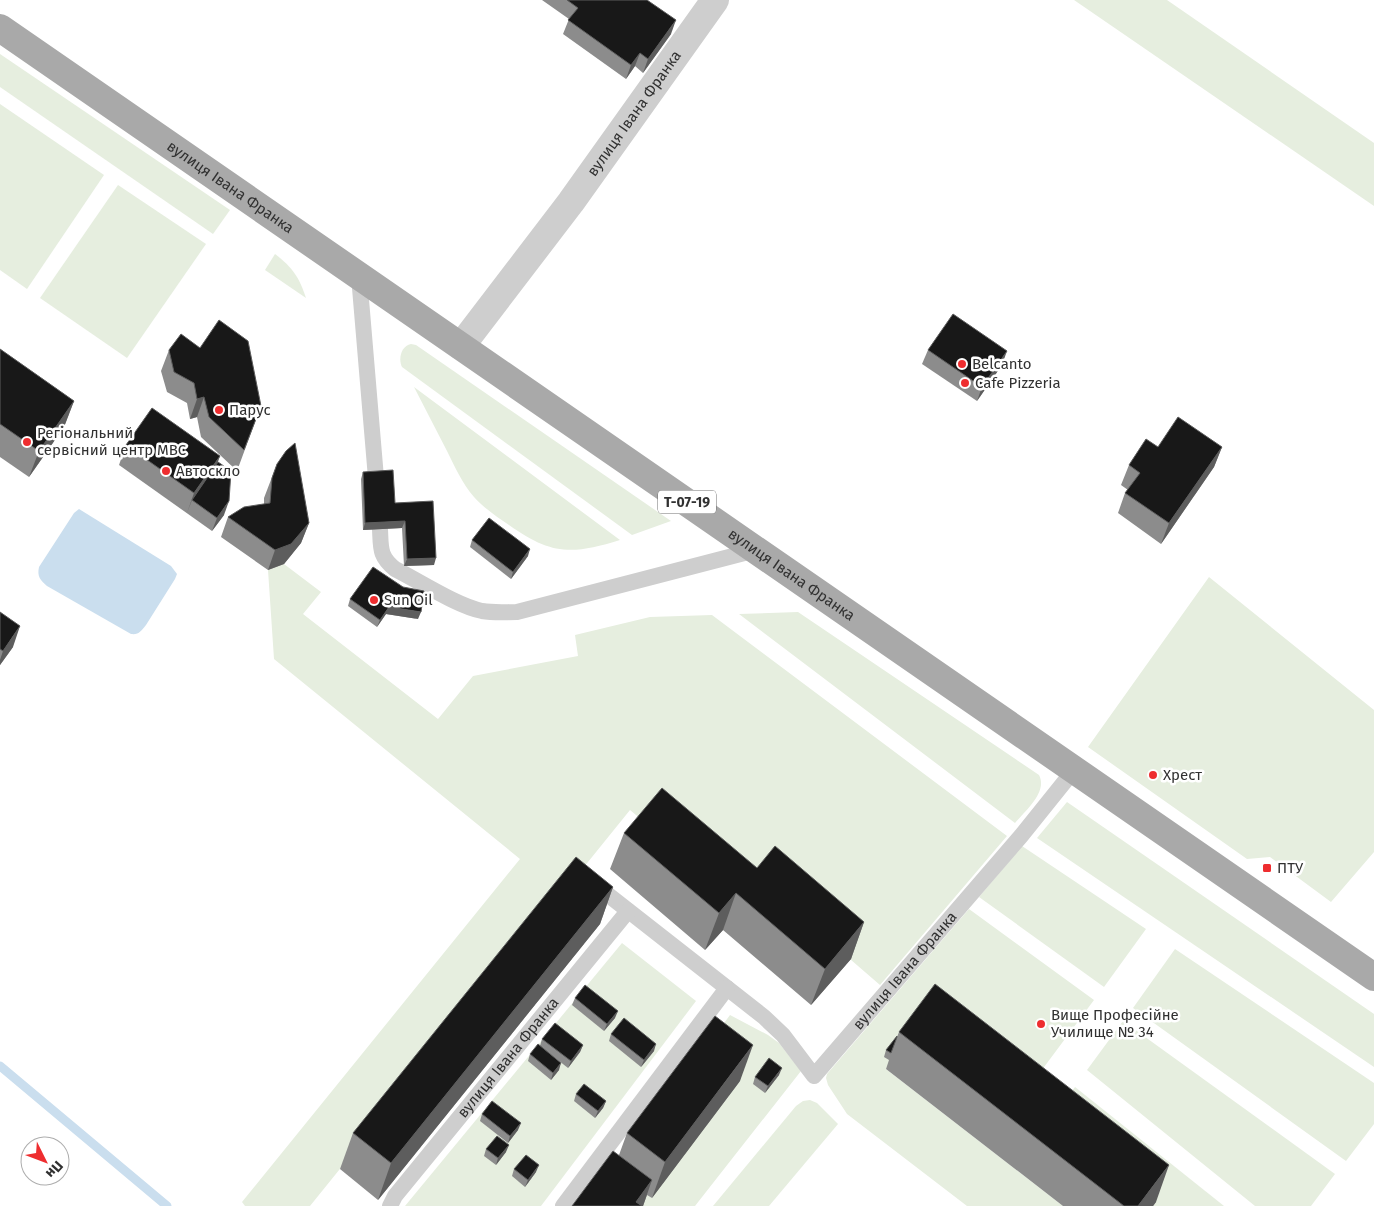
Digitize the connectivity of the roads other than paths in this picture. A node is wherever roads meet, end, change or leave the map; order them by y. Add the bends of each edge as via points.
1 (715, 0) edge
2 (0, 28) edge
3 (359, 276) junction
4 (461, 346) junction
5 (376, 478) edge
6 (380, 529) edge
7 (756, 550) junction
8 (1074, 770) junction
9 (593, 883) edge
10 (628, 911) junction
11 (1374, 977) edge
12 (727, 988) junction
13 (390, 1206) edge
14 (563, 1206) edge

1 - 4 street, вулиця Івана Франка via 571,202
2 - 3 main road, вулиця Івана Франка / Т-07-19
3 - 4 main road, вулиця Івана Франка / Т-07-19
3 - 5 lane
4 - 7 main road, вулиця Івана Франка / Т-07-19
6 - 7 lane via 382,554 395,569 460,603 496,613 517,612
7 - 8 main road, вулиця Івана Франка / Т-07-19
8 - 11 main road, вулиця Івана Франка / Т-07-19
8 - 12 lane, вулиця Івана Франка via 814,1076 783,1035
9 - 10 lane, вулиця Івана Франка
10 - 12 lane, вулиця Івана Франка
10 - 13 lane, вулиця Івана Франка
12 - 14 lane

